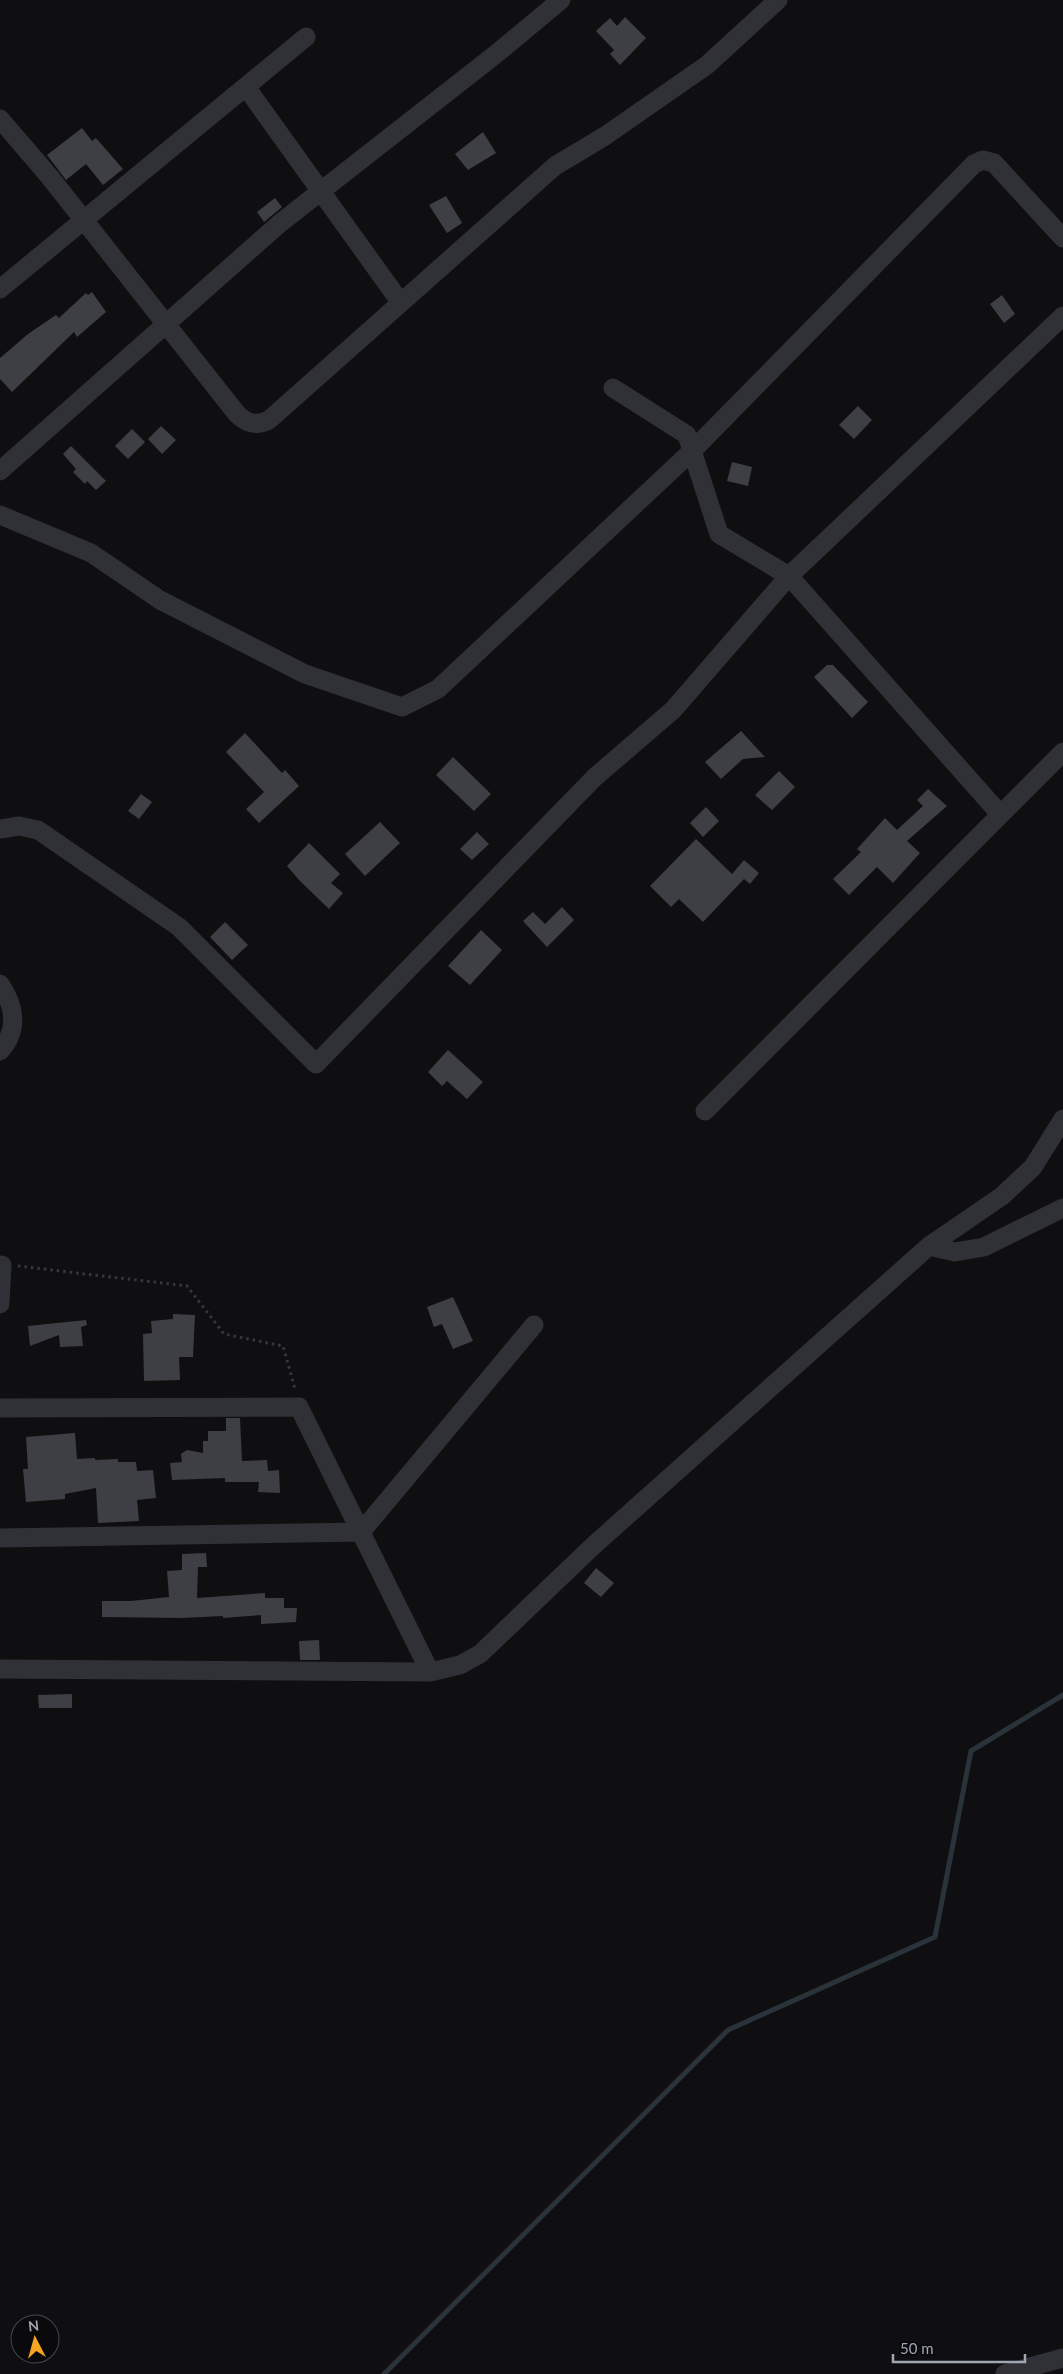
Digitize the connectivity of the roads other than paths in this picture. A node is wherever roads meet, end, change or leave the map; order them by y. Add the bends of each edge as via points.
1 (561, 0) edge
2 (778, 0) edge
3 (306, 37) dead end
4 (246, 87) junction
5 (0, 119) edge
6 (320, 193) junction
7 (84, 222) junction
8 (1063, 238) edge
9 (0, 289) edge
10 (401, 303) junction
11 (1063, 316) edge
12 (166, 325) junction
13 (613, 388) dead end
14 (692, 451) junction
15 (0, 471) edge
16 (0, 515) edge
17 (789, 576) junction
18 (1063, 752) edge
19 (1000, 814) junction
20 (0, 829) edge
21 (0, 984) edge
22 (0, 1051) edge
23 (705, 1110) dead end
24 (1063, 1119) edge
25 (1063, 1208) edge
26 (929, 1246) junction
27 (2, 1265) road end
28 (0, 1304) edge
29 (534, 1325) dead end
30 (0, 1408) edge
31 (361, 1532) junction
32 (0, 1538) edge
33 (0, 1669) edge
34 (430, 1672) junction
35 (1063, 2358) edge
36 (1005, 2374) edge

1 - 6 street
2 - 10 street via 707,66 605,136 554,166
3 - 4 street
4 - 6 street
4 - 7 street
5 - 7 street
6 - 10 street
6 - 12 street via 279,224
7 - 9 street
7 - 12 street
8 - 14 street via 994,163 983,160 974,164
10 - 12 street via 269,420 255,424 248,423 237,414
11 - 17 street
12 - 15 street
13 - 14 street via 687,435
14 - 16 street via 438,689 402,706 305,674 160,600 91,553
14 - 17 street via 719,534
17 - 19 street
17 - 20 street via 673,710 595,777 316,1064 179,927 38,830 19,826
18 - 19 street
19 - 23 street
21 - 22 street via 13,1013 12,1029
24 - 26 street via 1033,1166 1002,1196
25 - 26 street via 984,1247 955,1252
26 - 34 street via 593,1546 480,1654 460,1665
27 - 28 street
29 - 31 street
30 - 31 street via 299,1407
31 - 32 street
31 - 34 street
33 - 34 street
35 - 36 street

